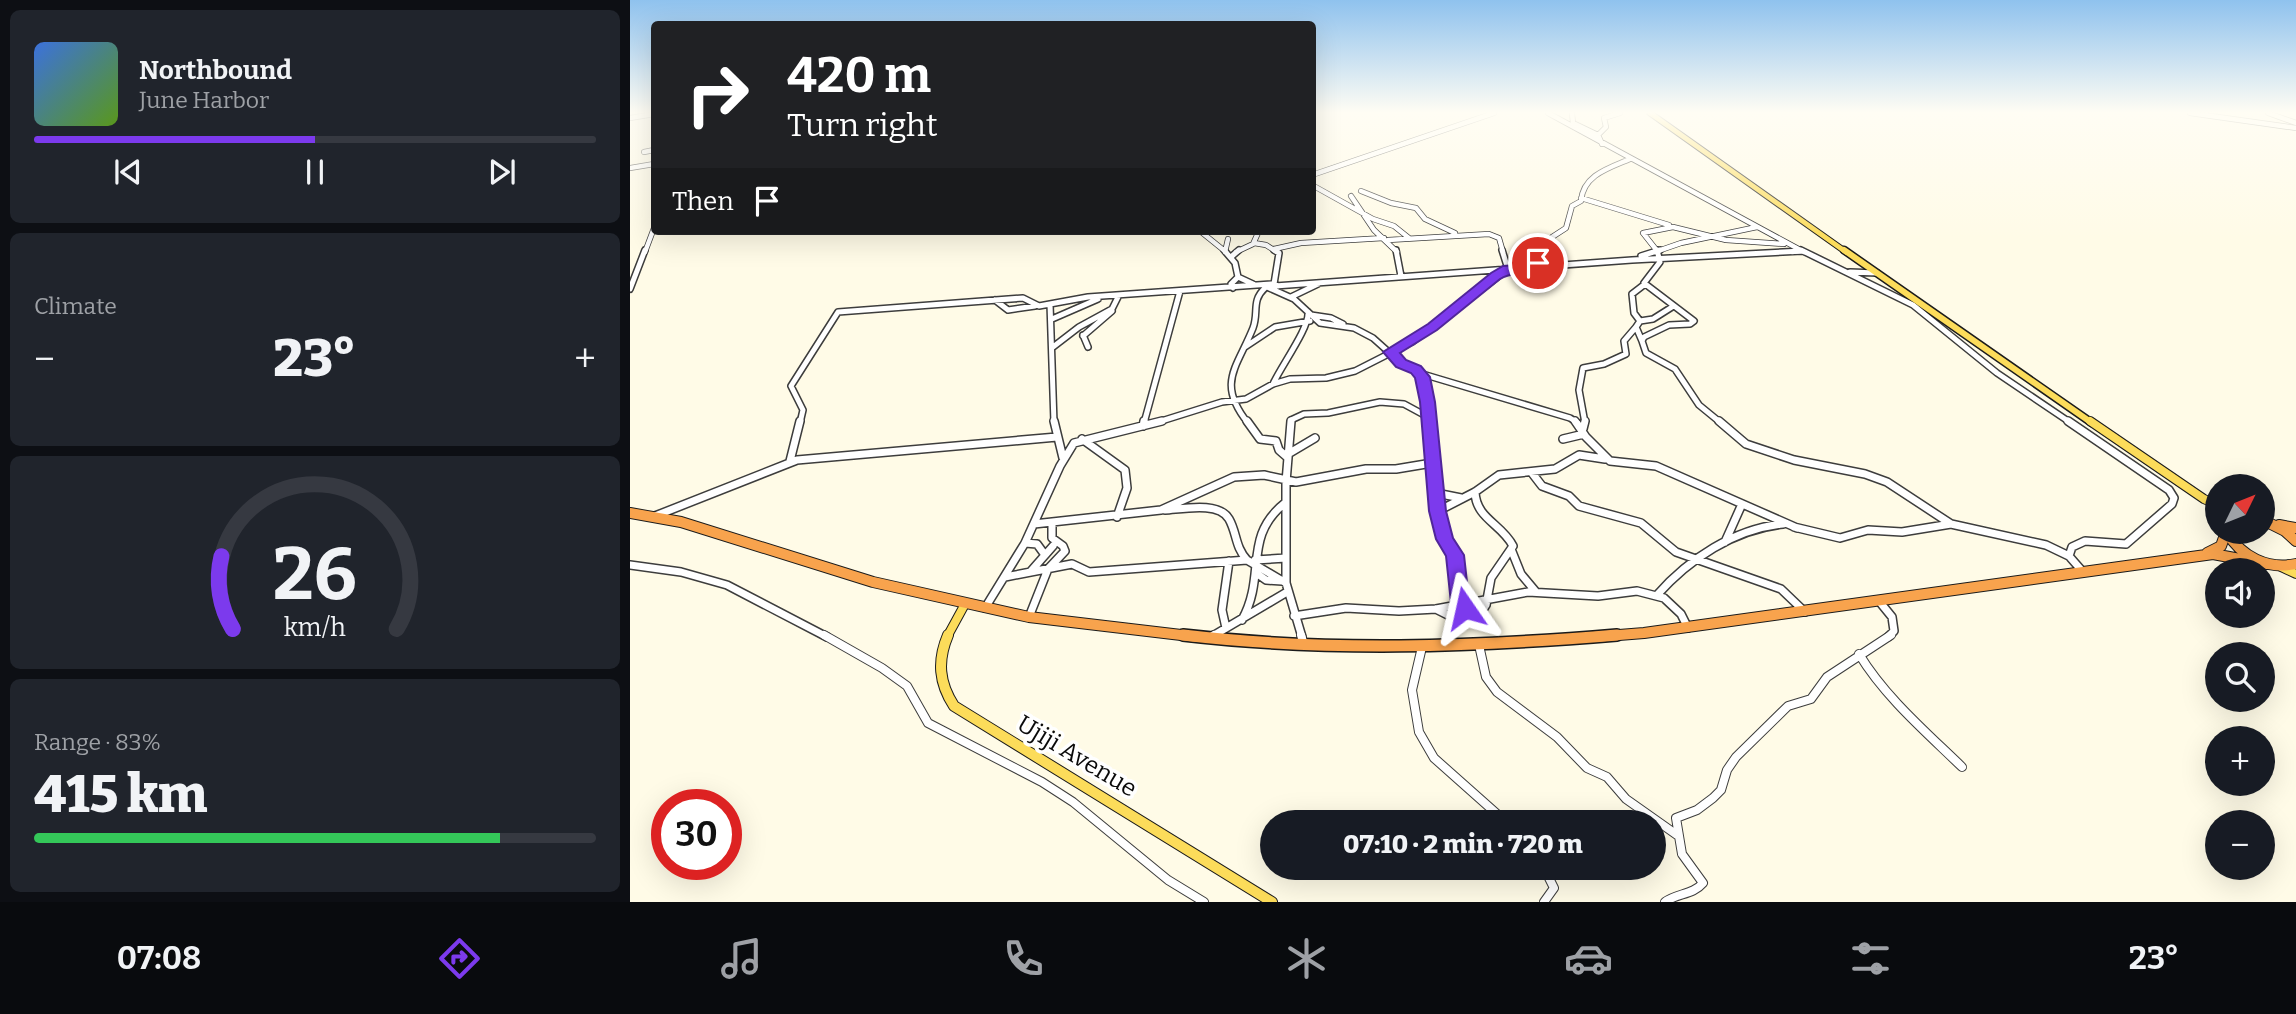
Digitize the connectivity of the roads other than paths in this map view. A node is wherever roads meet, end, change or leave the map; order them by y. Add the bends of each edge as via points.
1 (1370, 155) edge
2 (1623, 155) edge
3 (1710, 155) edge
4 (1630, 159) junction
5 (651, 164) edge
6 (630, 168) edge
7 (1316, 174) edge
8 (1316, 187) edge
9 (1361, 191) dead end
10 (1351, 196) dead end
11 (1581, 198) junction
12 (1359, 209) junction
13 (1377, 221) junction
14 (1673, 227) junction
15 (1758, 227) junction
16 (1745, 229) junction
17 (1374, 230) junction
18 (1460, 234) junction
19 (651, 235) edge
20 (1205, 235) edge
21 (1257, 235) edge
22 (1711, 237) junction
23 (1409, 238) junction
24 (1228, 239) dead end
25 (1386, 239) junction
26 (1755, 240) junction
27 (1255, 243) junction
28 (1794, 247) junction
29 (1274, 248) junction
30 (1803, 251) junction
31 (1226, 252) junction
32 (1659, 255) junction
33 (1231, 257) junction
34 (1538, 263) junction
35 (1532, 267) junction
36 (1507, 269) junction
37 (1844, 272) junction
38 (1877, 273) junction
39 (1401, 276) junction
40 (1238, 278) junction
41 (1322, 283) junction
42 (1645, 284) junction
43 (1276, 285) junction
44 (1231, 287) junction
45 (1266, 288) junction
46 (630, 289) edge
47 (1255, 289) junction
48 (1180, 291) junction
49 (1159, 292) junction
50 (1118, 297) junction
51 (1291, 297) junction
52 (995, 300) junction
53 (1050, 304) junction
54 (1035, 306) junction
55 (1672, 306) junction
56 (1112, 309) junction
57 (1311, 316) junction
58 (1052, 319) junction
59 (1638, 324) junction
60 (1079, 327) junction
61 (1083, 336) junction
62 (1642, 341) junction
63 (1053, 347) junction
64 (1088, 347) dead end
65 (1245, 347) junction
66 (1391, 352) junction
67 (1419, 373) junction
68 (1273, 384) junction
69 (1232, 400) junction
70 (1428, 417) junction
71 (1143, 426) junction
72 (1583, 432) junction
73 (1057, 436) junction
74 (1315, 438) dead end
75 (1082, 439) junction
76 (1563, 439) dead end
77 (1288, 455) junction
78 (1063, 458) junction
79 (790, 461) junction
80 (1611, 461) junction
81 (1433, 463) junction
82 (1532, 472) junction
83 (1286, 482) junction
84 (1436, 493) junction
85 (1475, 496) junction
86 (1465, 497) junction
87 (2204, 499) edge
88 (1181, 502) junction
89 (1285, 503) junction
90 (1742, 504) junction
91 (1209, 509) junction
92 (1161, 510) junction
93 (1438, 511) junction
94 (630, 513) edge
95 (653, 517) junction
96 (1117, 517) junction
97 (1052, 522) junction
98 (2275, 523) edge
99 (1034, 524) junction
100 (1951, 524) junction
101 (2275, 527) edge
102 (1797, 528) junction
103 (2296, 528) edge
104 (2296, 541) edge
105 (1025, 542) junction
106 (1052, 542) junction
107 (1725, 542) junction
108 (2222, 544) edge
109 (2235, 544) edge
110 (1511, 550) junction
111 (1045, 555) junction
112 (2203, 555) junction
113 (2069, 556) junction
114 (1286, 558) junction
115 (2238, 558) edge
116 (2256, 558) edge
117 (1698, 559) junction
118 (1229, 561) junction
119 (1253, 561) junction
120 (2296, 564) edge
121 (630, 565) edge
122 (2275, 565) edge
123 (2281, 566) junction
124 (1049, 568) junction
125 (1030, 572) junction
126 (1256, 573) junction
127 (2084, 574) junction
128 (2296, 574) edge
129 (1005, 577) junction
130 (1285, 585) junction
131 (1536, 592) junction
132 (1657, 595) junction
133 (1487, 600) junction
134 (1880, 601) junction
135 (1460, 603) junction
136 (965, 604) junction
137 (985, 608) junction
138 (1436, 609) junction
139 (1805, 612) junction
140 (1294, 616) junction
141 (1029, 617) junction
142 (1242, 620) junction
143 (1471, 620) junction
144 (1226, 628) junction
145 (1688, 628) junction
146 (1207, 639) junction
147 (1304, 645) junction
148 (1479, 645) junction
149 (1422, 647) junction
150 (1859, 654) junction
151 (1962, 767) dead end
152 (1492, 810) edge
153 (1676, 835) junction
154 (1550, 880) edge
155 (1204, 902) edge
156 (1272, 902) edge
157 (1544, 902) edge
158 (1665, 902) edge

1 - 7 street
2 - 4 street
3 - 38 main road
4 - 11 street via 1587,182
4 - 15 street
5 - 6 street
8 - 12 street
9 - 18 street via 1416,208 1425,219
10 - 12 street
11 - 14 street
11 - 34 street via 1572,206 1566,228 1529,251
12 - 13 street
12 - 17 street
13 - 17 street
13 - 23 street via 1392,224
14 - 22 street
14 - 32 street via 1643,233
15 - 16 street
15 - 28 street
16 - 22 street
16 - 26 street
17 - 25 street
18 - 23 street
18 - 36 street via 1486,233 1499,238
19 - 46 street
20 - 31 street
21 - 27 street
22 - 26 street
22 - 32 street via 1674,244
23 - 25 street
24 - 31 street
25 - 29 street
25 - 39 street via 1400,258
26 - 28 street
27 - 29 street
27 - 33 street
28 - 30 street
29 - 43 street via 1279,255 1273,277
30 - 32 street
30 - 37 street
31 - 33 street
32 - 34 street
32 - 35 street
32 - 42 street via 1660,265
33 - 40 street
34 - 35 street
35 - 36 street
36 - 39 street
36 - 66 street via 1412,342
37 - 38 street
37 - 113 street via 1913,305 1997,373 2149,473 2173,494 2172,504 2126,544 2085,541 2072,547
38 - 87 main road
39 - 41 street
40 - 44 street
40 - 47 street
41 - 43 street
41 - 51 street
42 - 55 street
42 - 59 street via 1632,294
43 - 45 street
43 - 47 street
44 - 47 street
44 - 48 street
45 - 47 street
45 - 51 street
47 - 65 street via 1254,325
48 - 49 street
48 - 71 street
49 - 50 street
49 - 53 street
50 - 56 street
50 - 58 street via 1094,299
51 - 57 street
52 - 54 street via 1023,298
52 - 54 street via 1006,309
52 - 79 street via 837,312 791,386 803,411
53 - 54 street
53 - 58 street
55 - 59 street
55 - 62 street via 1693,319 1693,324 1672,324
56 - 60 street
56 - 61 street
57 - 65 street via 1273,328
57 - 66 street via 1323,324 1348,327
57 - 68 street
58 - 63 street
59 - 62 street
59 - 72 street via 1624,341 1626,354 1583,368 1579,389 1586,413
60 - 61 street
60 - 63 street
61 - 64 street
62 - 100 street via 1646,352 1675,369 1699,405 1746,444 1886,482
63 - 73 street via 1050,402
65 - 69 street via 1234,368
66 - 67 street
66 - 68 street via 1342,375
67 - 70 street
67 - 72 street via 1565,416
68 - 69 street via 1249,398
69 - 71 street
69 - 77 street via 1259,439 1276,441 1279,450
70 - 77 street via 1414,407 1387,402 1297,415 1291,420
70 - 81 street
71 - 75 street
72 - 76 street
72 - 80 street
73 - 78 street
73 - 79 street
74 - 77 street
75 - 78 street via 1073,443
75 - 96 street via 1125,470 1127,488
77 - 83 street
78 - 99 street
79 - 95 street
80 - 82 street via 1579,455 1555,469
80 - 90 street via 1656,466
81 - 83 street
81 - 84 street
82 - 85 street via 1499,475
82 - 117 street via 1542,486 1569,496 1579,506 1641,523 1669,549
83 - 88 street via 1264,475 1234,477
83 - 89 street
84 - 86 street
84 - 93 street
85 - 86 street
85 - 110 street via 1486,520 1512,541
86 - 93 street
88 - 91 street
88 - 92 street
89 - 114 street
89 - 119 street via 1264,520
90 - 102 street
90 - 107 street
91 - 92 street
91 - 119 street via 1228,518 1239,551
92 - 96 street
93 - 135 street via 1445,539 1455,555
94 - 95 highway
95 - 136 highway via 873,582
96 - 97 street
97 - 99 street
97 - 106 street
98 - 103 highway
99 - 105 street
100 - 102 street via 1902,532 1868,530 1840,538
100 - 113 street via 2046,545
101 - 104 highway
102 - 107 street via 1768,525
105 - 111 street via 1037,544
105 - 129 street
106 - 111 street
106 - 124 street
106 - 124 street via 1065,551
107 - 117 street
108 - 112 highway
109 - 116 highway
110 - 131 street via 1521,574
110 - 133 street via 1490,579
111 - 125 street
112 - 115 highway
112 - 127 highway
113 - 127 street
114 - 119 street
114 - 130 street
117 - 132 street
117 - 139 street via 1781,589
118 - 119 street
118 - 124 street via 1089,572 1072,564
118 - 144 street via 1222,610
119 - 126 street
119 - 130 street
120 - 123 highway
121 - 155 street via 727,585 870,661 908,686 928,723 1073,802 1168,880
122 - 123 highway
123 - 128 main road
124 - 125 street
124 - 141 street
125 - 129 street
126 - 130 street
126 - 142 street via 1253,599
127 - 134 highway
129 - 137 street
130 - 140 street
130 - 142 street
131 - 132 street via 1598,596 1637,591
131 - 133 street
132 - 145 street via 1673,604
133 - 135 street
133 - 143 street via 1484,611
134 - 139 highway
134 - 150 street via 1895,623 1895,631
135 - 138 street
135 - 143 street
136 - 137 highway
136 - 156 main road, Ujiji Avenue via 941,651 943,685 954,706
137 - 141 highway
138 - 140 street via 1346,608
138 - 143 street via 1449,618
139 - 145 highway
140 - 147 street
141 - 146 highway
142 - 144 street
144 - 146 street
145 - 148 highway
146 - 147 highway
147 - 149 highway
148 - 149 highway
148 - 153 street via 1486,677 1497,692
149 - 152 street via 1414,667 1411,698 1421,737 1436,760
150 - 151 street
150 - 153 street via 1827,677 1815,696 1788,706 1743,750 1731,764 1721,790 1697,810 1676,818
153 - 158 street via 1684,859 1703,883 1696,891 1673,895
154 - 157 street via 1554,888

